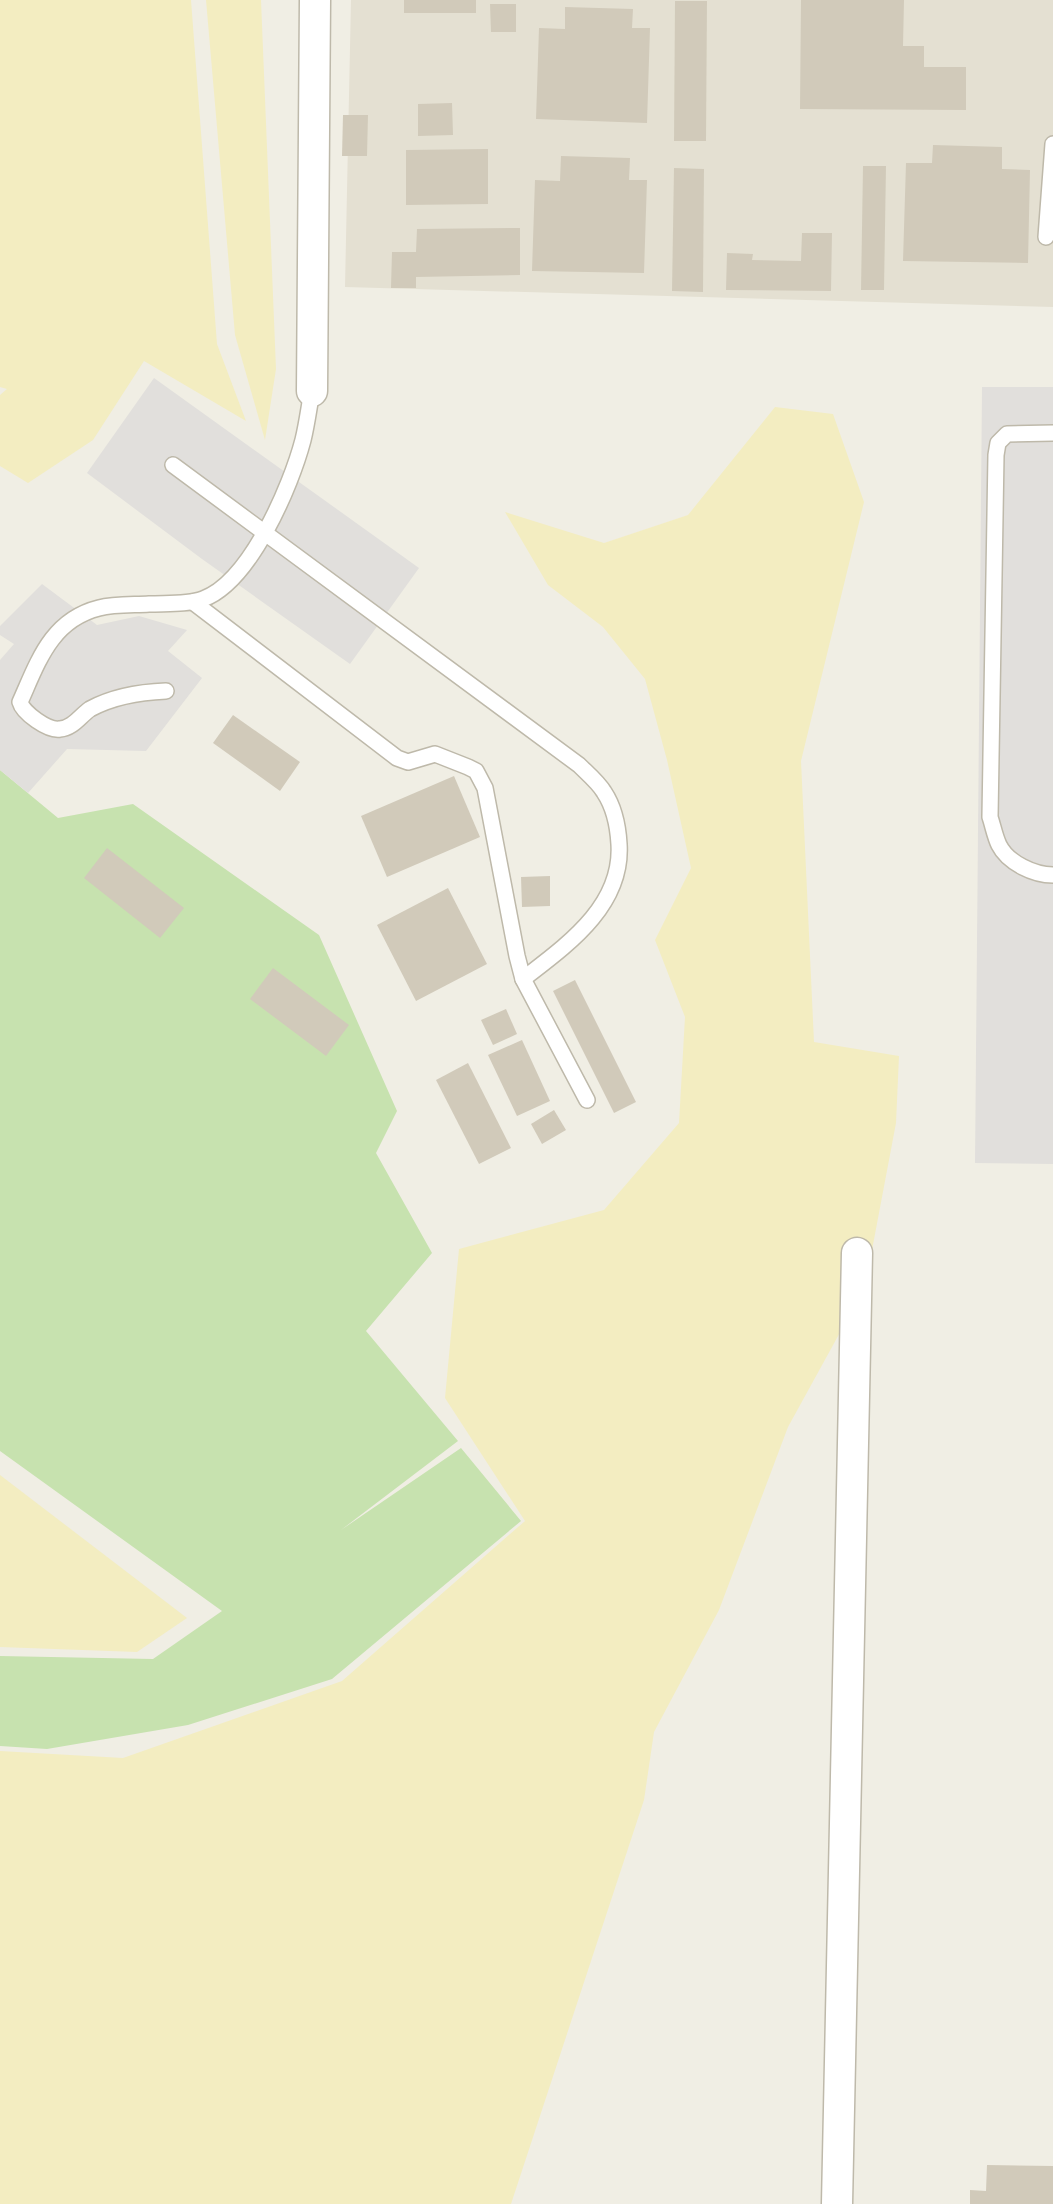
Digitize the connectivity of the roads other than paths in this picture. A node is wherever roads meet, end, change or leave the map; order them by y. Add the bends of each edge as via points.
1 (315, 0) edge
2 (1053, 144) edge
3 (1046, 237) dead end
4 (312, 391) joint
5 (1053, 433) edge
6 (173, 465) dead end
7 (265, 532) junction
8 (193, 602) junction
9 (166, 690) dead end
10 (1053, 875) edge
11 (523, 979) junction
12 (587, 1100) dead end
13 (857, 1252) dead end
14 (837, 2204) edge

1 - 4 street
2 - 3 lane
4 - 7 lane via 288,485
5 - 10 lane via 1007,434 998,443 996,455 990,817 1000,847 1019,866
6 - 7 lane
7 - 8 lane via 231,579 215,593
7 - 11 lane via 579,765 604,791 618,824 620,860 614,886 600,910 568,944
8 - 9 lane via 99,608 77,617 44,648 20,702 28,714 58,730 114,699
8 - 11 lane via 398,758 408,762 435,754 476,771 485,788
11 - 12 lane
13 - 14 street

